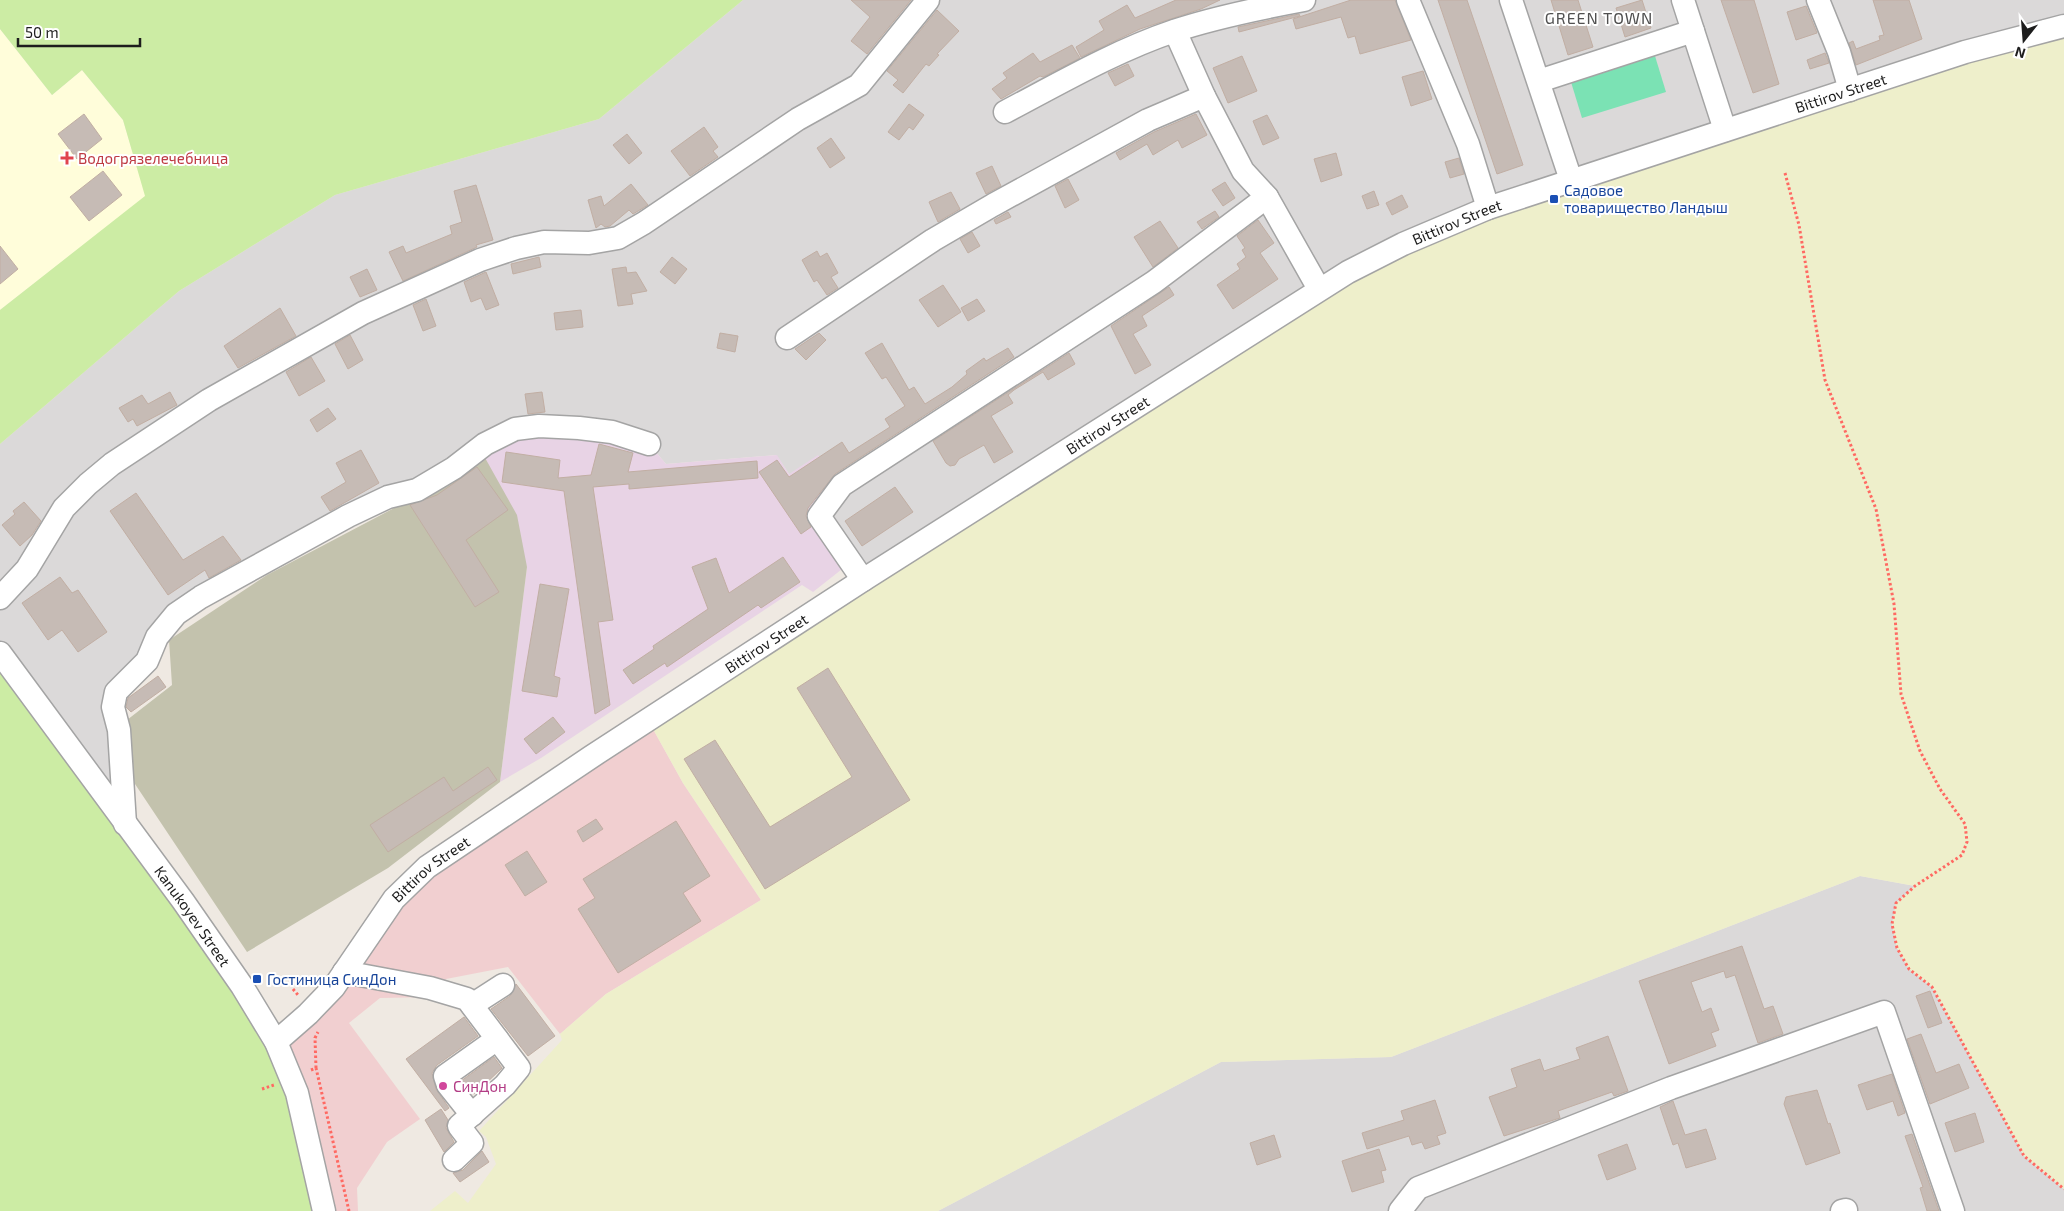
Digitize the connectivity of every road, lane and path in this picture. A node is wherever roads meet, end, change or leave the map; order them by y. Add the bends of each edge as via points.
1 (928, 0) edge
2 (1304, 0) edge
3 (1408, 0) edge
4 (1511, 0) edge
5 (1684, 0) edge
6 (1818, 0) edge
7 (2064, 26) edge
8 (1175, 30) junction
9 (1693, 31) junction
10 (1539, 81) junction
11 (1850, 90) junction
12 (1204, 96) junction
13 (1005, 112) dead end
14 (1725, 130) junction
15 (1785, 174) dead end
16 (1571, 180) junction
17 (1267, 197) junction
18 (1488, 208) junction
19 (1319, 289) junction
20 (787, 338) dead end
21 (649, 444) dead end
22 (863, 580) junction
23 (0, 598) edge
24 (0, 653) edge
25 (124, 824) junction
26 (344, 972) junction
27 (504, 985) dead end
28 (292, 989) dead end
29 (298, 995) dead end
30 (472, 1005) junction
31 (320, 1028) dead end
32 (497, 1039) junction
33 (276, 1042) junction
34 (316, 1068) junction
35 (311, 1070) dead end
36 (277, 1084) dead end
37 (262, 1089) dead end
38 (472, 1115) junction
39 (454, 1160) dead end
40 (2064, 1189) edge
41 (324, 1211) edge
42 (349, 1211) edge
43 (1400, 1211) edge
44 (1953, 1211) edge

1 - 23 street via 859,85 798,120 618,238 589,243 544,242 480,260 363,313 209,400 112,464 88,484 64,508 27,568
2 - 8 street
3 - 18 street via 1468,144
4 - 10 street
5 - 9 street
6 - 11 street
7 - 11 street, Bittirov Street via 1965,52
8 - 12 street
8 - 13 street via 1119,52
9 - 10 street
9 - 14 street
10 - 16 street
11 - 14 street, Bittirov Street
12 - 17 street via 1243,171
12 - 20 street via 1148,120 993,204 933,240
14 - 16 street, Bittirov Street
15 - 40 path via 1799,225 1825,380 1876,509 1894,604 1901,694 1920,751 1964,824 1967,842 1962,855 1915,886 1896,903 1892,924 1897,948 1909,969 1932,987 2024,1156
16 - 18 street, Bittirov Street
17 - 19 street
17 - 22 street via 1154,282 842,485 819,516
18 - 19 street, Bittirov Street via 1403,244
19 - 22 street, Bittirov Street
21 - 25 street via 612,432 579,428 539,426 515,429 485,444 454,468 417,490 388,497 348,516 208,592 176,614 157,638 147,661 116,692 113,707 119,730
22 - 26 street, Bittirov Street via 427,868 394,899
24 - 25 street, Kanukoyev Street
25 - 33 street, Kanukoyev Street via 237,978
26 - 30 street via 430,988 467,998
26 - 33 street, Bittirov Street via 314,1008
27 - 30 street
28 - 29 path
30 - 32 street
31 - 34 path via 315,1038
32 - 38 street via 519,1068
32 - 38 street via 445,1076 448,1085
33 - 41 street, Kanukoyev Street via 297,1093
34 - 35 path
34 - 42 path
36 - 37 path
38 - 39 street via 459,1126 472,1143
43 - 44 street via 1418,1188 1671,1088 1884,1012

